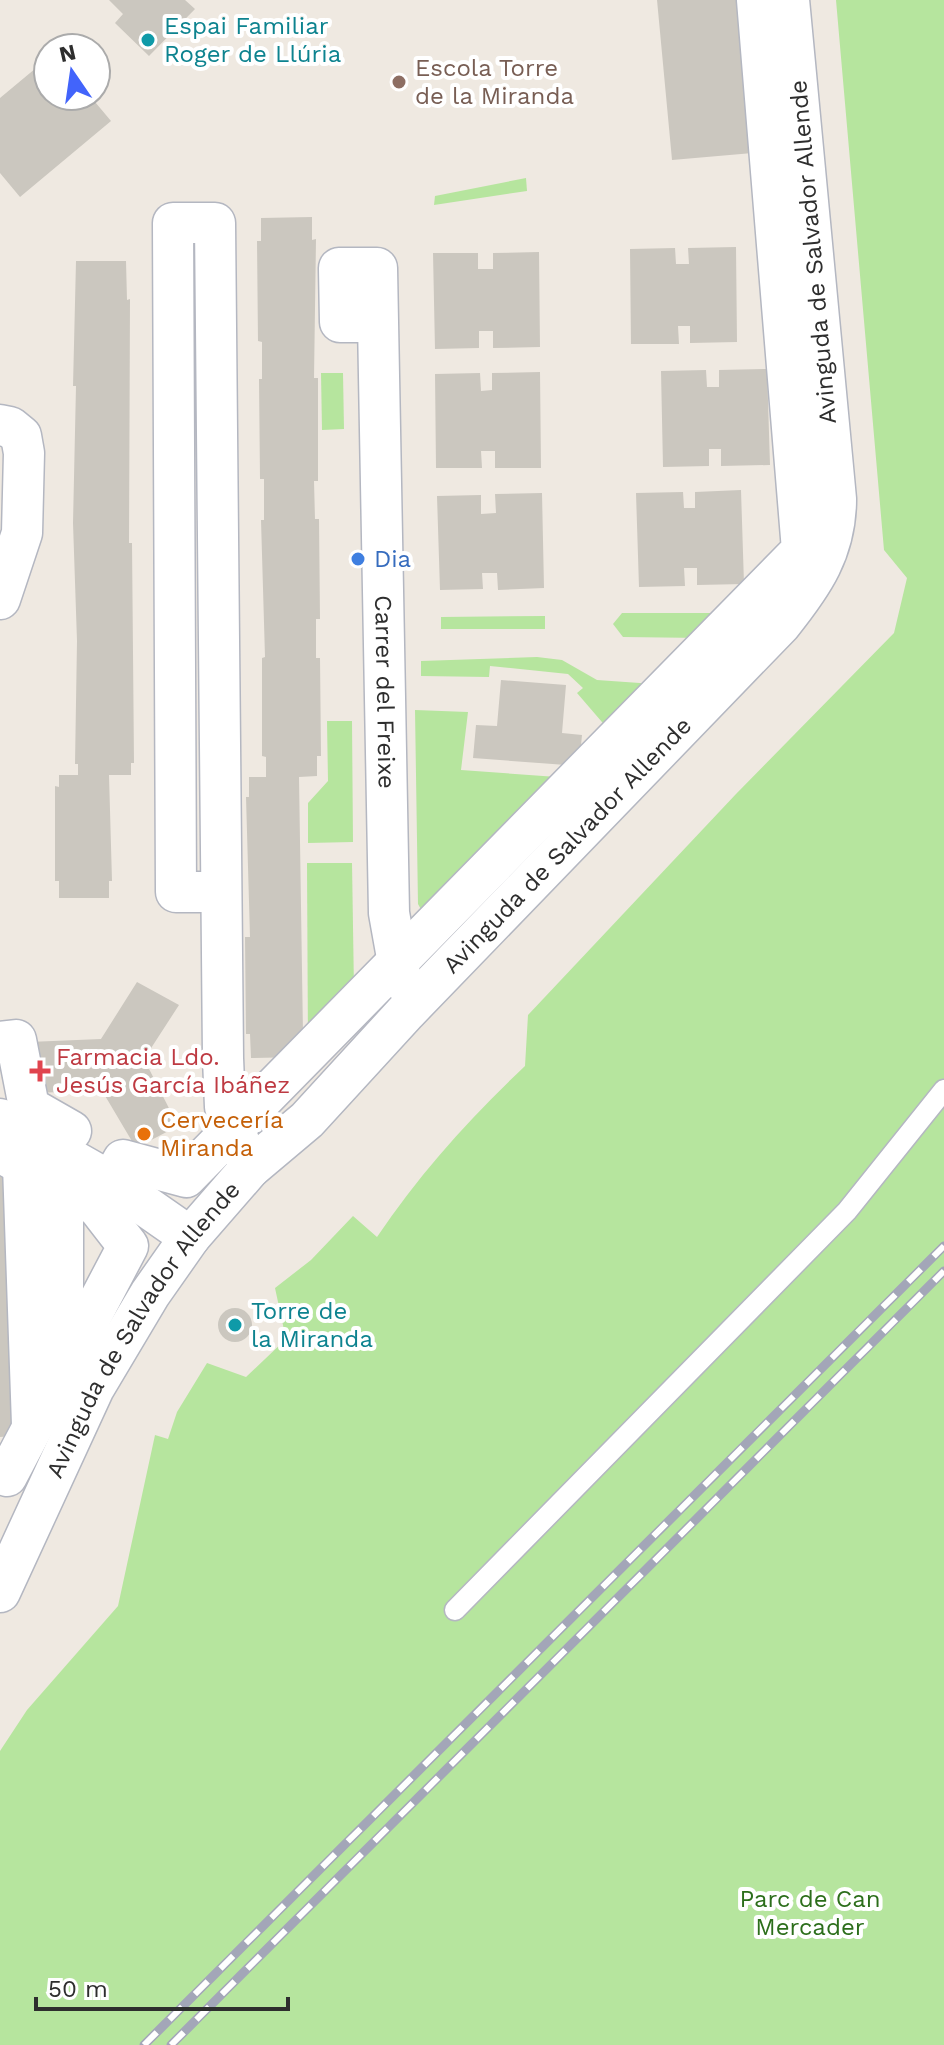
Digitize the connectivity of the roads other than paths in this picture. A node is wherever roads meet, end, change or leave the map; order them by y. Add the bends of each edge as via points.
1 (757, 0) edge
2 (789, 0) edge
3 (378, 322) dead end
4 (0, 425) edge
5 (0, 599) edge
6 (220, 892) junction
7 (398, 961) junction
8 (406, 1012) junction
9 (0, 1042) edge
10 (944, 1090) edge
11 (0, 1119) edge
12 (233, 1129) junction
13 (12, 1158) edge
14 (250, 1168) junction
15 (91, 1178) junction
16 (190, 1237) junction
17 (78, 1379) junction
18 (32, 1429) junction
19 (7, 1476) dead end
20 (0, 1592) edge
21 (455, 1610) dead end

1 - 7 street via 802,550
2 - 8 street, Avinguda de Salvador Allende via 836,499 830,548 821,570 781,624
3 - 7 street, Carrer del Freixe via 389,913
4 - 5 street via 21,436 24,462 20,549
6 - 6 street via 176,892 173,223 215,223
6 - 12 street via 225,1107
7 - 8 street, Carrer del Freixe
7 - 12 street
8 - 14 street, Avinguda de Salvador Allende via 307,1120
9 - 15 street via 16,1040 29,1107
10 - 21 lane via 847,1211
11 - 15 street
12 - 14 street
12 - 15 street via 186,1177
13 - 15 street
13 - 18 street
14 - 16 street, Avinguda de Salvador Allende
15 - 16 street
15 - 17 street
15 - 17 street via 128,1246
16 - 17 street, Avinguda de Salvador Allende
17 - 18 street
17 - 20 street, Avinguda de Salvador Allende
18 - 19 street

